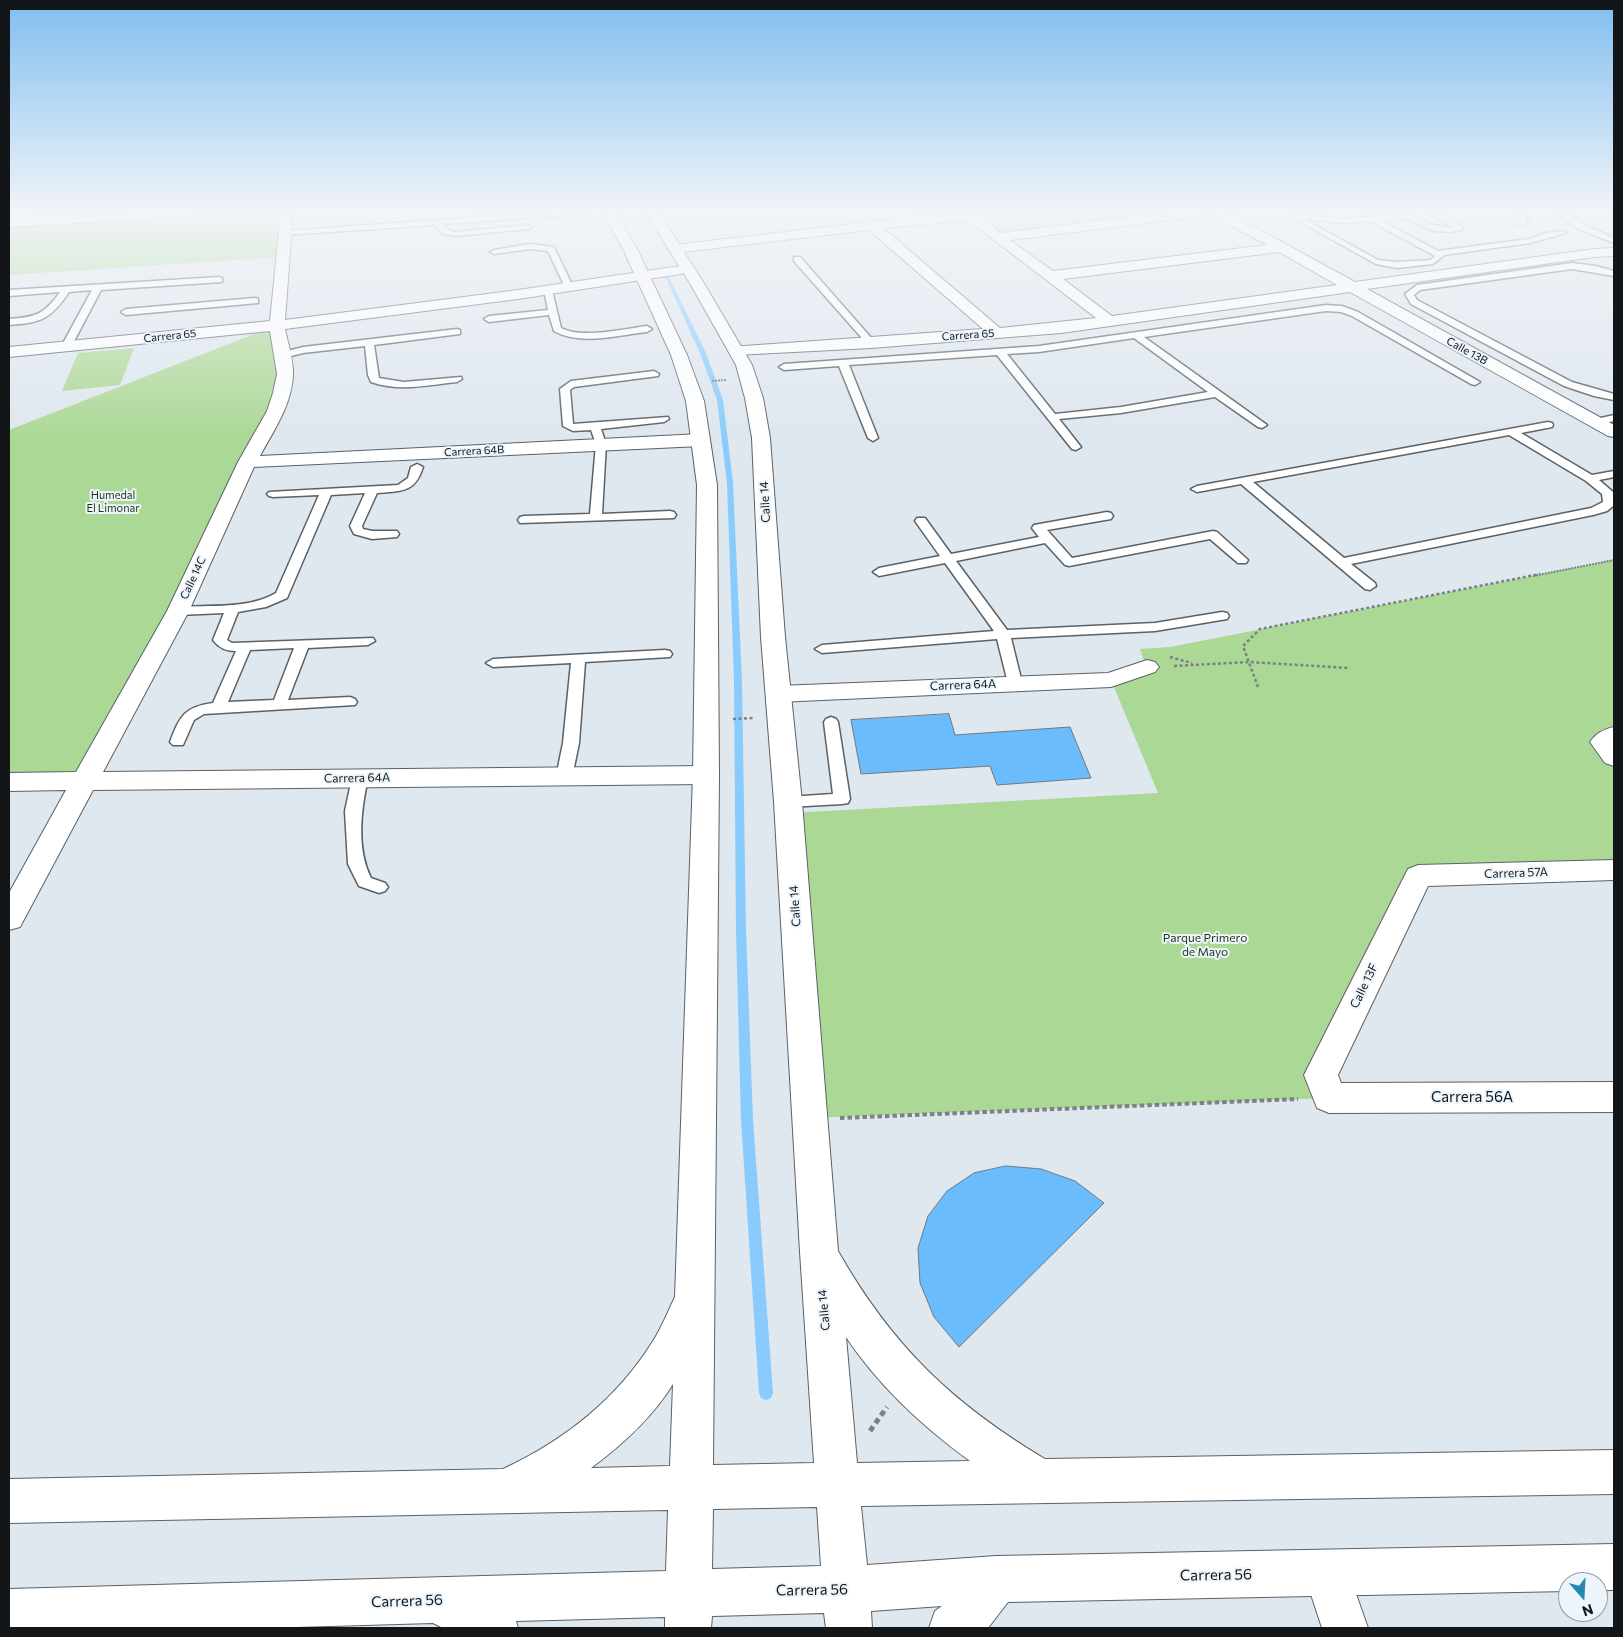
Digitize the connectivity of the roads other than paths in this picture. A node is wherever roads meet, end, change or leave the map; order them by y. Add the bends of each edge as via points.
1 (218, 287) edge
2 (280, 287) edge
3 (566, 287) edge
4 (646, 287) edge
5 (699, 287) edge
6 (822, 287) edge
7 (943, 287) edge
8 (1065, 287) edge
9 (1348, 287) edge
10 (1351, 287) edge
11 (1421, 287) edge
12 (98, 288) junction
13 (66, 290) junction
14 (548, 290) junction
15 (217, 292) junction
16 (9, 293) edge
17 (255, 301) dead end
18 (126, 312) dead end
19 (554, 312) junction
20 (489, 319) dead end
21 (1109, 321) junction
22 (9, 322) edge
23 (277, 325) junction
24 (1062, 328) junction
25 (647, 329) dead end
26 (457, 332) dead end
27 (996, 333) junction
28 (1137, 336) junction
29 (369, 342) junction
30 (871, 343) junction
31 (1082, 344) junction
32 (66, 347) junction
33 (736, 350) junction
34 (9, 352) edge
35 (1000, 352) junction
36 (283, 355) junction
37 (843, 363) junction
38 (784, 367) dead end
39 (654, 374) dead end
40 (457, 379) dead end
41 (1474, 382) dead end
42 (1218, 393) junction
43 (1614, 397) edge
44 (1052, 417) junction
45 (1614, 418) edge
46 (664, 419) dead end
47 (1596, 422) junction
48 (1548, 425) dead end
49 (1262, 426) dead end
50 (1511, 432) junction
51 (1614, 432) edge
52 (598, 436) junction
53 (873, 438) dead end
54 (701, 440) junction
55 (1076, 447) dead end
56 (247, 462) junction
57 (417, 467) dead end
58 (1614, 474) edge
59 (1590, 479) junction
60 (1244, 481) junction
61 (1197, 489) dead end
62 (372, 490) junction
63 (326, 492) junction
64 (273, 494) dead end
65 (670, 515) dead end
66 (1107, 516) dead end
67 (596, 517) junction
68 (524, 520) dead end
69 (921, 521) dead end
70 (393, 534) dead end
71 (1048, 539) junction
72 (949, 558) junction
73 (1242, 560) dead end
74 (1341, 562) junction
75 (879, 572) dead end
76 (1370, 586) dead end
77 (233, 607) junction
78 (178, 611) junction
79 (1222, 616) dead end
80 (1004, 634) junction
81 (368, 641) dead end
82 (303, 644) junction
83 (244, 648) junction
84 (822, 649) dead end
85 (665, 654) dead end
86 (578, 658) junction
87 (494, 663) dead end
88 (1146, 667) road end
89 (1015, 683) junction
90 (778, 694) junction
91 (350, 702) dead end
92 (279, 704) junction
93 (219, 707) junction
94 (831, 722) dead end
95 (178, 742) dead end
96 (706, 775) junction
97 (564, 777) junction
98 (360, 778) junction
99 (9, 782) edge
100 (84, 782) junction
101 (788, 802) junction
102 (1614, 870) edge
103 (1418, 876) joint
104 (379, 887) dead end
105 (9, 920) edge
106 (1614, 1097) edge
107 (1329, 1098) joint
108 (819, 1252) junction
109 (693, 1300) junction
110 (1614, 1472) edge
111 (1041, 1482) junction
112 (838, 1485) junction
113 (690, 1489) junction
114 (504, 1492) junction
115 (9, 1501) edge
116 (1614, 1567) edge
117 (1327, 1573) junction
118 (996, 1579) junction
119 (435, 1600) junction
120 (847, 1609) edge
121 (688, 1611) edge
122 (25, 1618) edge
123 (495, 1628) edge
124 (952, 1628) edge
125 (1345, 1628) edge

1 - 15 lane
2 - 23 street, Calle 14C
3 - 14 street, Carrera 65
4 - 54 street via 679,355 695,402
5 - 33 street, Calle 14
6 - 30 lane
7 - 27 street
8 - 21 street
9 - 21 street, Carrera 65
10 - 47 street, Calle 13B
11 - 43 lane via 1409,294 1414,302 1568,384
12 - 13 lane
12 - 15 lane
12 - 32 lane
13 - 16 lane
13 - 22 lane via 52,312 29,320
14 - 19 lane
14 - 23 street, Carrera 65
15 - 17 lane
15 - 18 lane
19 - 20 lane
19 - 25 lane via 557,329 571,335
21 - 24 street, Carrera 65
23 - 32 street, Carrera 65
23 - 36 street, Calle 14C
24 - 27 street, Carrera 65
24 - 31 lane
26 - 29 lane
27 - 30 street, Carrera 65
28 - 31 lane
28 - 41 lane via 1334,308 1355,314
28 - 42 lane
29 - 36 lane via 339,342
29 - 40 lane via 375,380 396,384
30 - 33 street, Carrera 65
31 - 35 lane
32 - 34 street, Carrera 65
33 - 90 street, Calle 14 via 749,378 761,438
35 - 37 lane
35 - 44 lane
36 - 56 street, Calle 14C via 283,384 276,411
37 - 38 lane
37 - 53 lane
39 - 52 lane via 571,384 565,389 568,426
42 - 44 lane via 1120,410
42 - 49 lane
44 - 55 lane
45 - 47 lane
46 - 52 lane
47 - 51 street, Calle 13B
48 - 50 lane
50 - 59 lane
50 - 60 lane
52 - 54 street, Carrera 64B
52 - 56 street, Carrera 64B
52 - 67 lane
54 - 96 street via 707,485
56 - 78 street, Calle 14C
57 - 62 lane via 413,480 406,486
58 - 59 lane
59 - 74 lane via 1610,498 1609,504 1603,508
60 - 61 lane
60 - 74 lane
62 - 63 lane
62 - 70 lane via 356,526 358,531 372,535
63 - 64 lane
63 - 77 lane via 282,595 265,604
65 - 67 lane
66 - 71 lane via 1038,528
67 - 68 lane
69 - 72 lane
71 - 72 lane
71 - 73 lane via 1068,562 1213,535
72 - 75 lane
72 - 80 lane
74 - 76 lane
77 - 78 lane
77 - 83 lane via 220,640 230,647
78 - 100 street, Calle 14C
79 - 80 lane via 1155,627
80 - 84 lane
80 - 89 lane
81 - 82 lane
82 - 83 lane
82 - 92 lane
83 - 93 lane
85 - 86 lane
86 - 87 lane
86 - 97 lane via 571,743
88 - 89 street, Carrera 64A via 1111,680
89 - 90 street, Carrera 64A
90 - 101 street, Calle 14
91 - 92 lane
92 - 93 lane
93 - 95 lane via 191,713
94 - 101 lane via 842,799
96 - 97 street, Carrera 64A
96 - 109 street
97 - 98 street, Carrera 64A
98 - 100 street, Carrera 64A
98 - 104 lane via 352,811 356,864 364,882
99 - 100 street, Carrera 64A
100 - 105 street, Calle 14C
101 - 108 street, Calle 14
102 - 103 street, Carrera 57A
103 - 107 street, Calle 13F via 1321,1075
106 - 107 street, Carrera 56A
108 - 111 street via 855,1317 906,1380 968,1435
108 - 112 street, Calle 14
109 - 113 street
109 - 114 street via 667,1358 623,1414 570,1457
110 - 111 street
111 - 112 street
112 - 113 street
112 - 120 street, Calle 14
113 - 114 street
113 - 121 street
114 - 115 street
116 - 117 street, Carrera 56
117 - 118 street, Carrera 56
117 - 125 street
118 - 120 street, Carrera 56
118 - 124 street via 976,1608
119 - 121 street, Carrera 56
119 - 122 street, Carrera 56
119 - 123 street
120 - 121 street, Carrera 56

